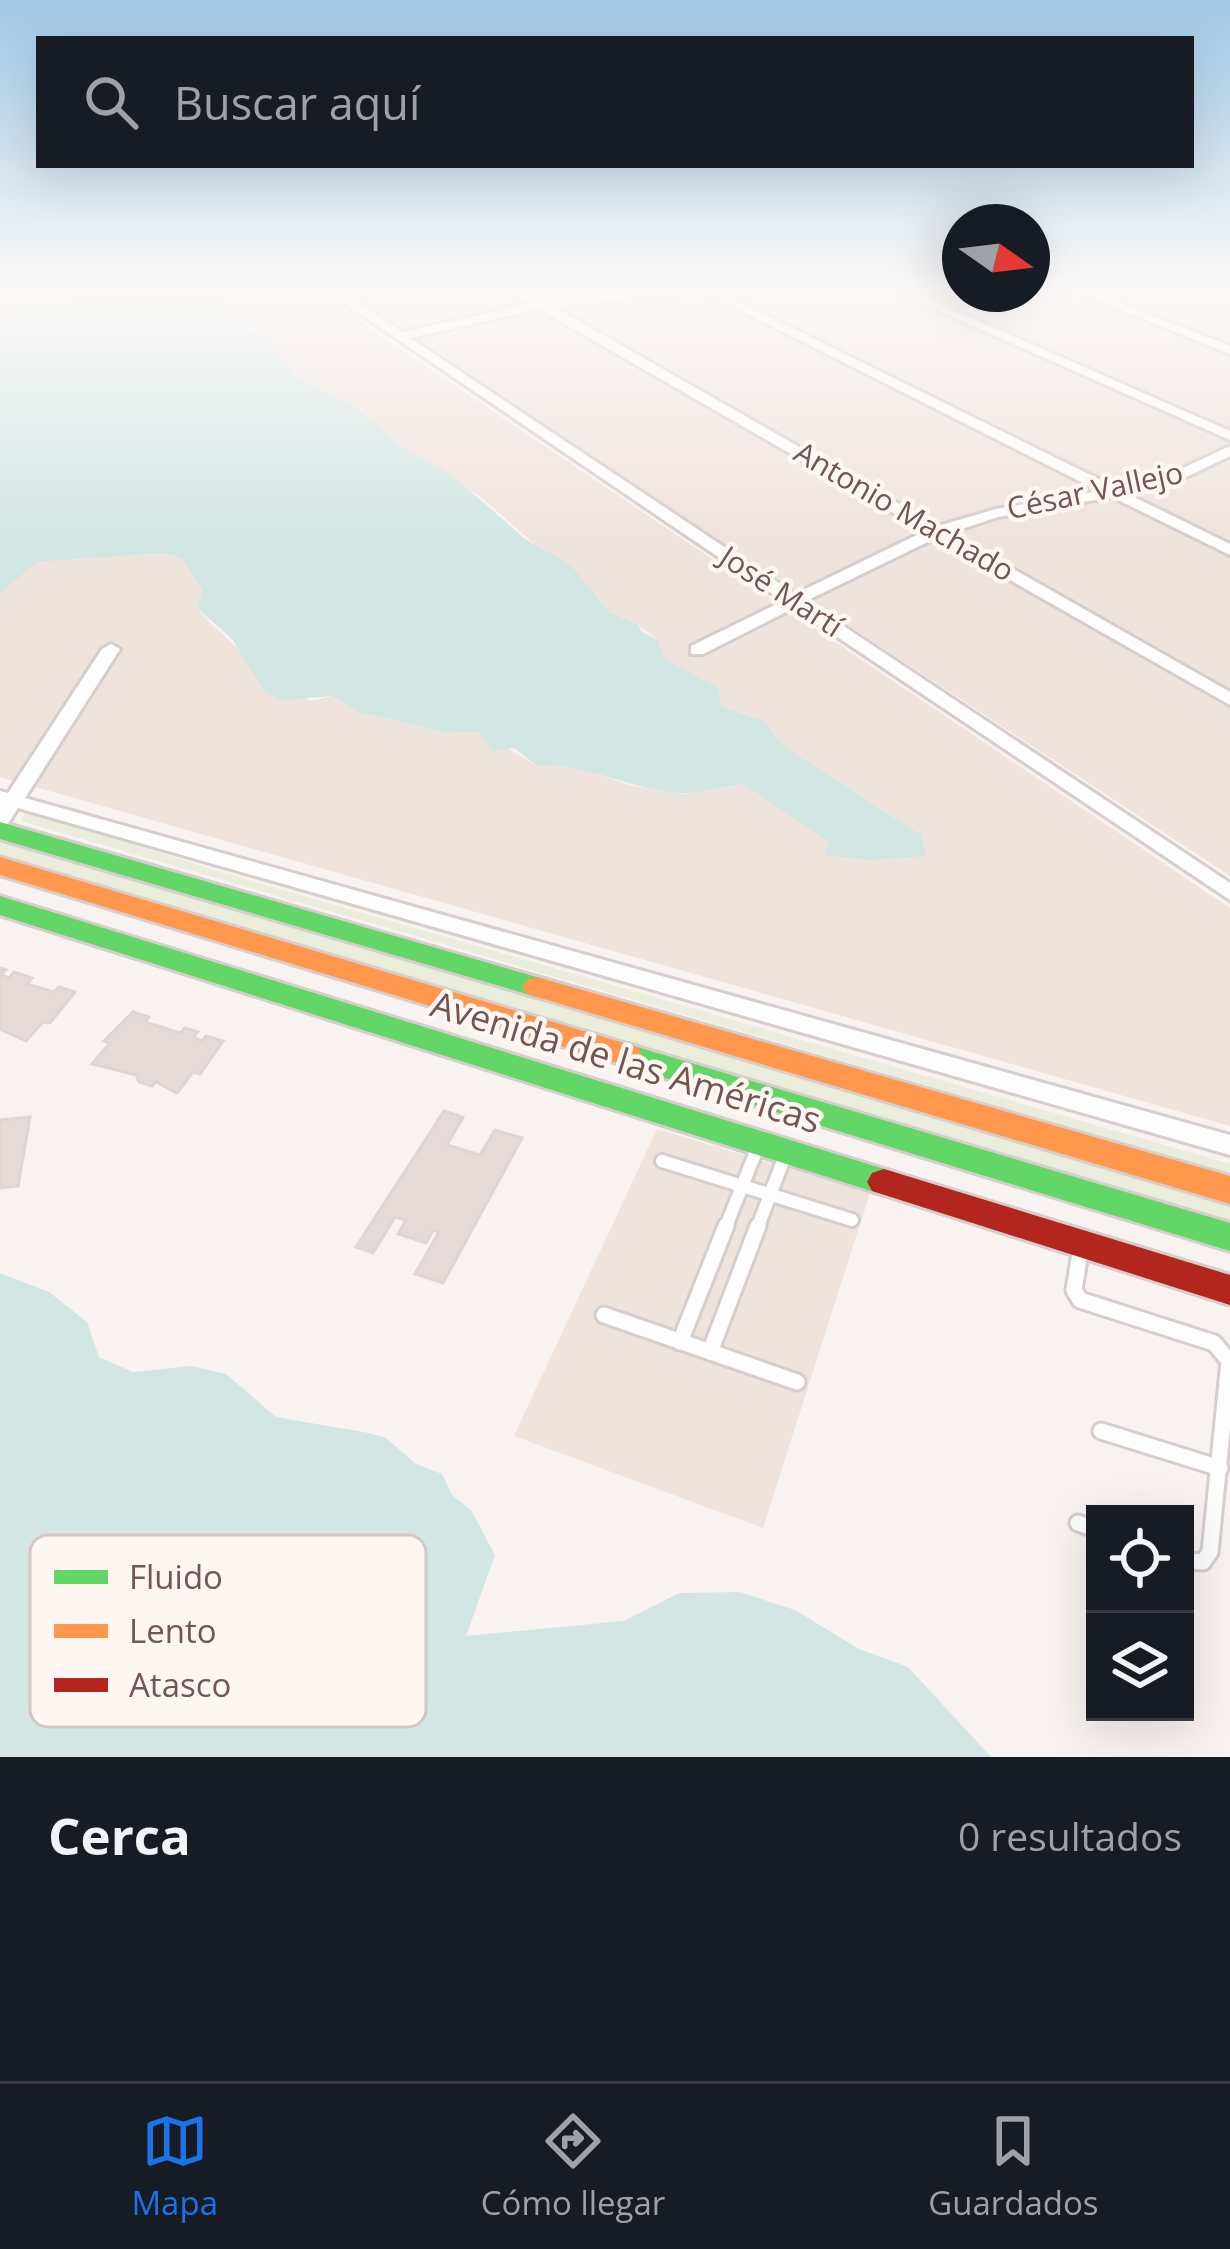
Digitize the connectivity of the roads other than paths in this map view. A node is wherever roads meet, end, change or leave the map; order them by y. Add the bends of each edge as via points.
1 (455, 372) edge
2 (659, 372) edge
3 (870, 372) edge
4 (1084, 372) edge
5 (1230, 436) edge
6 (1230, 450) edge
7 (1108, 491) junction
8 (939, 531) junction
9 (1230, 550) edge
10 (792, 601) junction
11 (111, 650) dead end
12 (698, 650) dead end
13 (1230, 700) edge
14 (4, 812) edge
15 (0, 866) edge
16 (1230, 893) edge
17 (0, 905) edge
18 (1230, 1145) edge
19 (774, 1146) junction
20 (662, 1161) dead end
21 (742, 1186) junction
22 (1230, 1190) edge
23 (770, 1194) junction
24 (852, 1220) dead end
25 (1230, 1237) edge
26 (1082, 1243) junction
27 (1230, 1290) edge
28 (604, 1315) dead end
29 (680, 1342) junction
30 (710, 1352) junction
31 (797, 1382) dead end
32 (1101, 1432) dead end
33 (1220, 1468) junction
34 (1194, 1562) edge

1 - 10 street, José Martí
2 - 8 street, Antonio Machado
3 - 7 street
4 - 5 street
6 - 7 street, César Vallejo via 1195,470
7 - 8 street, César Vallejo via 1018,506
7 - 9 street
8 - 10 street, César Vallejo
8 - 13 street, Antonio Machado
10 - 12 street, César Vallejo
10 - 16 street, José Martí
11 - 14 street
14 - 18 street
14 - 22 main road, Avenida de las Américas
15 - 25 main road, Avenida de las Américas
17 - 19 main road, Avenida de las Américas
19 - 21 lane
19 - 23 lane
19 - 26 main road, Avenida de las Américas
20 - 21 lane
21 - 23 lane
21 - 29 lane
23 - 24 lane
23 - 30 lane
26 - 27 main road, Avenida de las Américas
26 - 33 lane via 1074,1290 1080,1300 1225,1351
28 - 29 lane
29 - 30 lane
30 - 31 lane
32 - 33 lane
33 - 34 lane via 1210,1552

